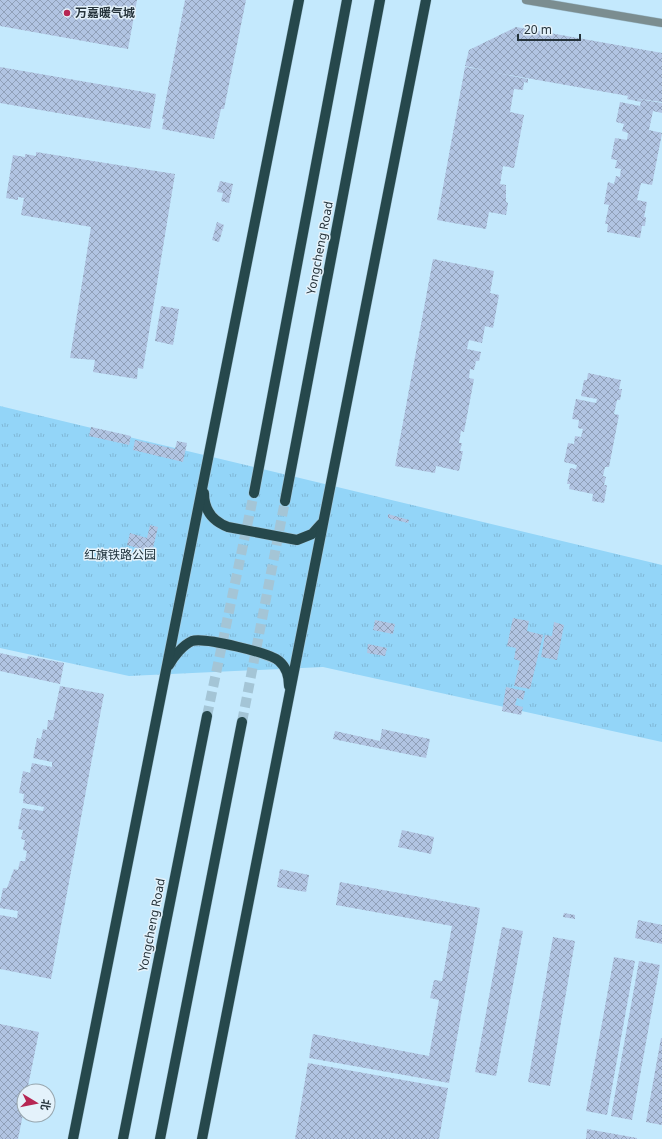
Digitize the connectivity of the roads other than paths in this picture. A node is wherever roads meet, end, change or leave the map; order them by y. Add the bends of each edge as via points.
1 (299, 0) edge
2 (347, 0) edge
3 (380, 0) edge
4 (426, 0) edge
5 (526, 0) edge
6 (662, 23) edge
7 (204, 480) junction
8 (254, 493) tunnel mouth
9 (285, 502) tunnel mouth
10 (324, 514) junction
11 (164, 678) junction
12 (289, 696) junction
13 (208, 716) tunnel mouth
14 (242, 722) tunnel mouth
15 (73, 1139) edge
16 (122, 1139) edge
17 (160, 1139) edge
18 (202, 1139) edge

1 - 7 main road
2 - 8 main road, Yongcheng Road
3 - 9 main road, Yongcheng Road
4 - 10 main road
5 - 6 street
7 - 10 main road via 208,514 228,527 297,540 312,534 322,523
7 - 11 main road
10 - 12 main road
11 - 12 main road via 176,655 185,646 192,641 210,641 262,653 279,661 288,677
11 - 15 main road
12 - 18 main road
13 - 16 main road, Yongcheng Road
14 - 17 main road

